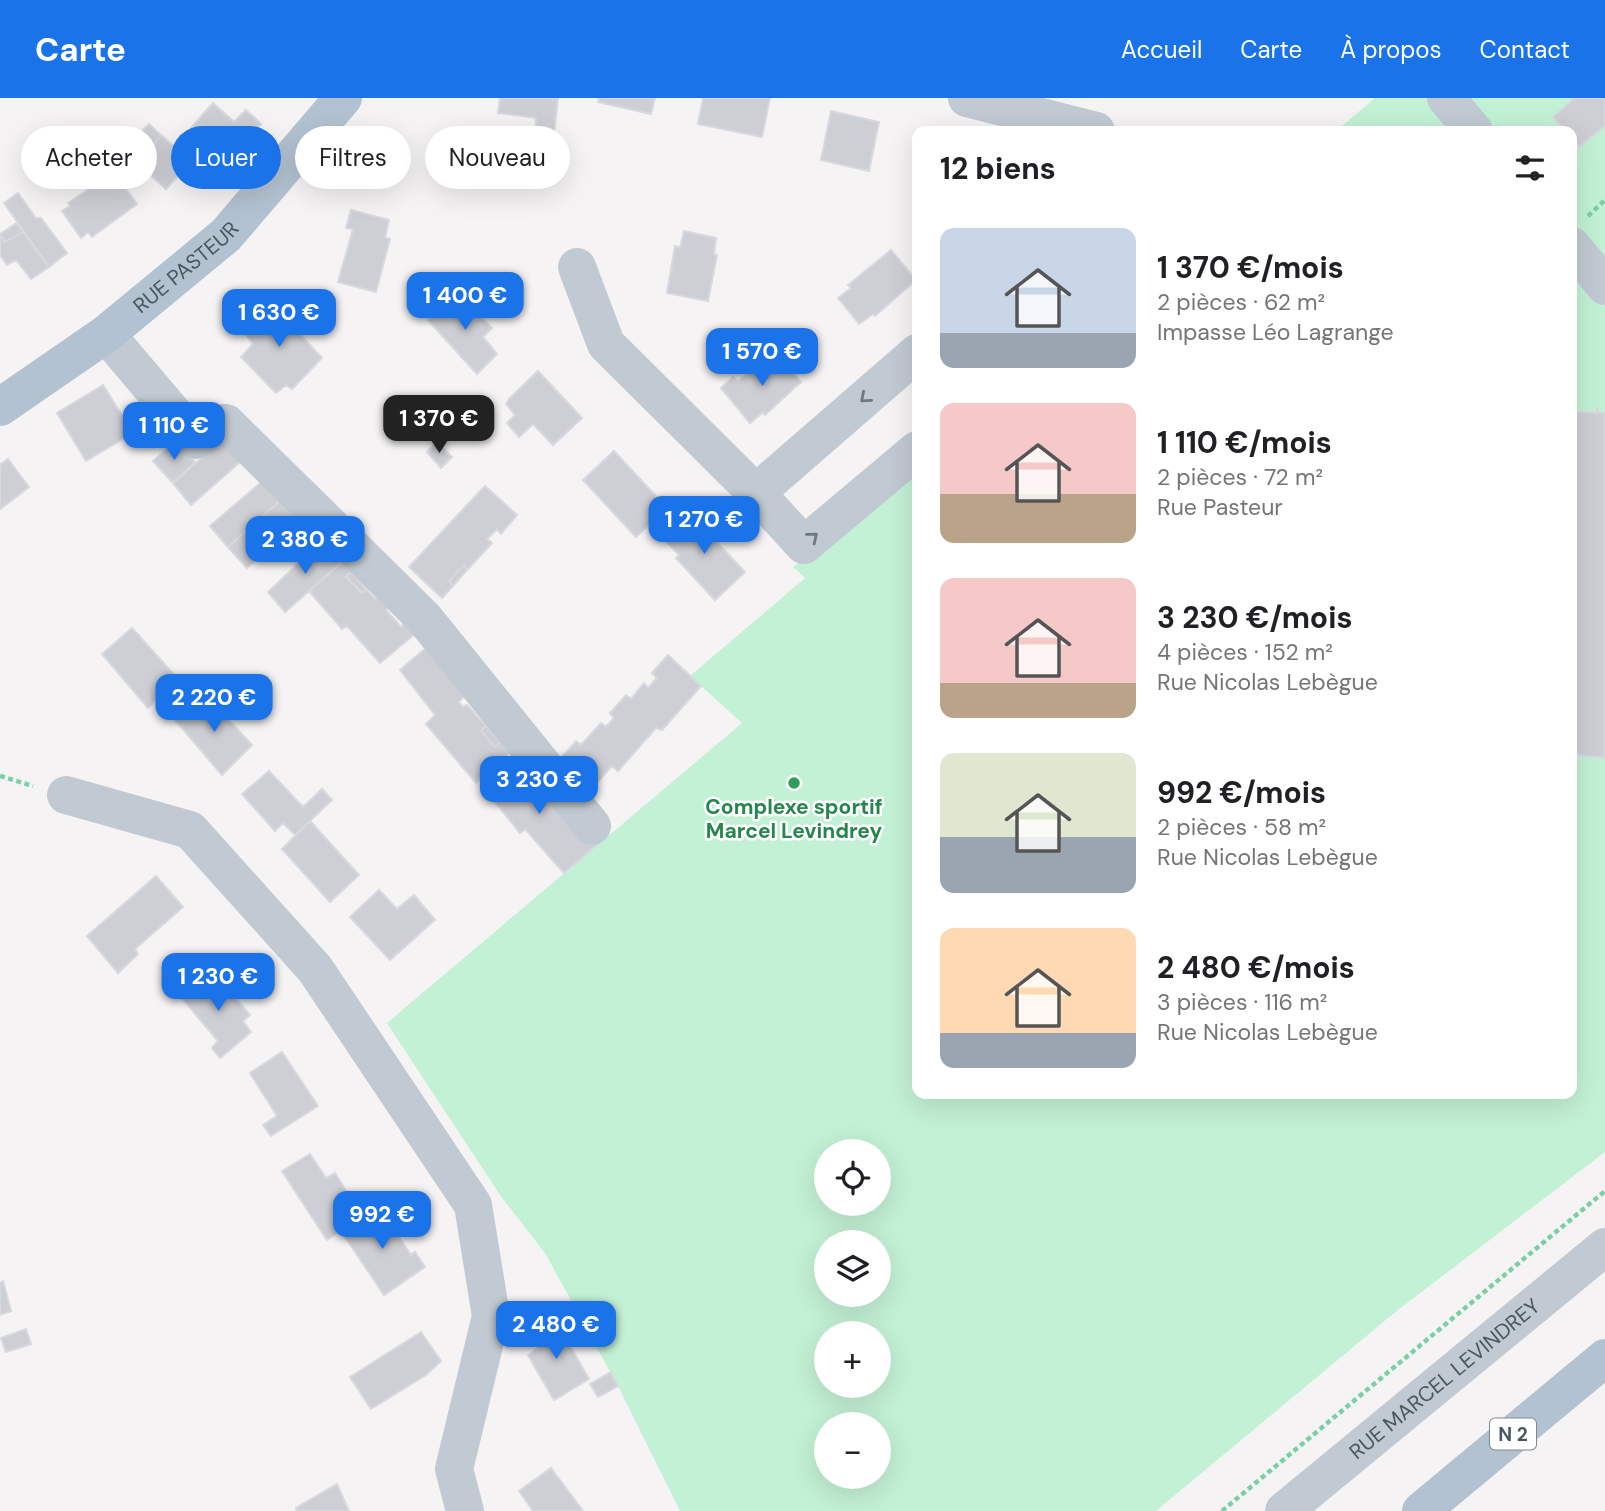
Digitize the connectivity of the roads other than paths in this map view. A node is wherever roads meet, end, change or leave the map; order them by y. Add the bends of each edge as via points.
1 (343, 98) edge
2 (967, 98) edge
3 (1446, 98) edge
4 (1076, 126) edge
5 (1470, 126) edge
6 (1577, 252) edge
7 (577, 267) dead end
8 (1605, 286) edge
9 (106, 334) junction
10 (912, 358) edge
11 (0, 407) edge
12 (912, 454) edge
13 (756, 493) junction
14 (66, 796) dead end
15 (592, 826) dead end
16 (1605, 1247) edge
17 (1605, 1358) edge
18 (465, 1511) edge
19 (1284, 1511) edge
20 (1421, 1511) edge

1 - 9 main road, RUE PASTEUR via 226,235
2 - 4 street
3 - 5 street
6 - 8 street
7 - 13 street via 606,344
9 - 11 main road, RUE PASTEUR
9 - 15 street via 196,440 226,424 424,618
10 -> 13 street
13 -> 12 street via 804,545
14 - 18 street via 190,830 315,969 473,1205 491,1316 454,1469
16 - 19 street, RUE MARCEL LEVINDREY
17 - 20 main road, N 2

